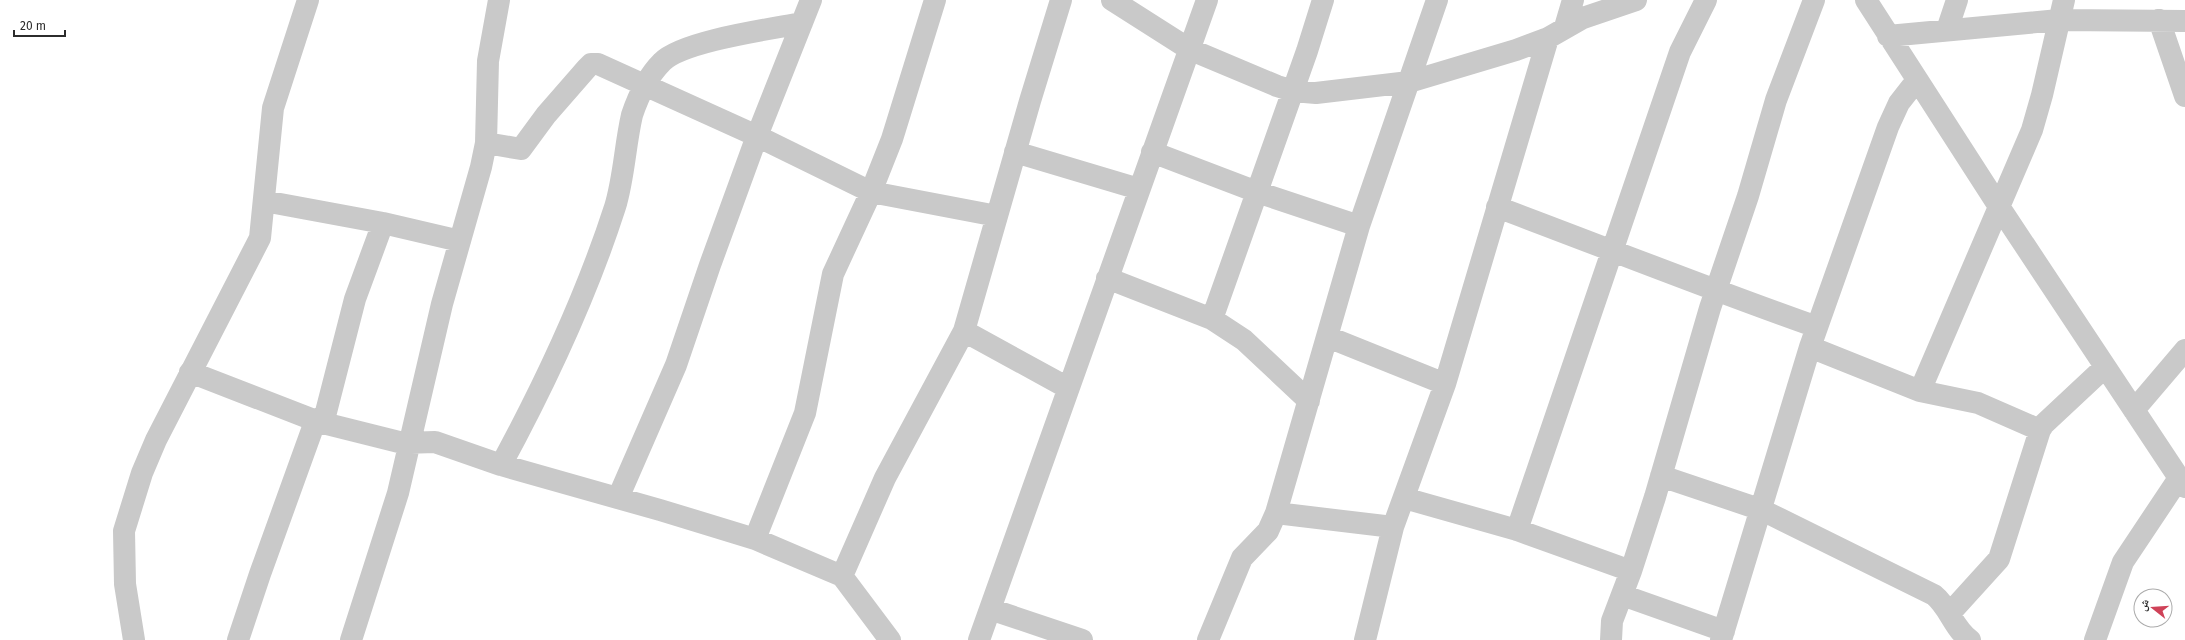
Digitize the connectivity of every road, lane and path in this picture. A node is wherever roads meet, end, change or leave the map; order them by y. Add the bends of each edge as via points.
1 (308, 0) edge
2 (499, 0) edge
3 (811, 0) edge
4 (935, 0) edge
5 (1061, 0) edge
6 (1112, 0) edge
7 (1207, 0) edge
8 (1323, 0) edge
9 (1573, 0) edge
10 (1636, 0) edge
11 (1706, 0) edge
12 (1814, 0) edge
13 (1866, 0) edge
14 (1957, 0) edge
15 (1434, 1) edge
16 (2061, 10) edge
17 (2159, 20) junction
18 (2185, 21) edge
19 (802, 23) junction
20 (1947, 30) junction
21 (1556, 32) junction
22 (1888, 36) junction
23 (1189, 50) junction
24 (1917, 80) junction
25 (1409, 82) junction
26 (646, 84) junction
27 (1293, 91) junction
28 (2185, 96) edge
29 (757, 136) junction
30 (486, 143) junction
31 (1016, 152) junction
32 (1152, 152) junction
33 (1139, 189) junction
34 (871, 192) junction
35 (1257, 192) junction
36 (264, 201) junction
37 (1998, 205) junction
38 (1497, 207) junction
39 (997, 216) junction
40 (382, 223) junction
41 (1359, 226) junction
42 (460, 241) junction
43 (1613, 250) junction
44 (1107, 278) junction
45 (1715, 291) junction
46 (1212, 319) junction
47 (964, 331) junction
48 (1328, 337) junction
49 (1814, 337) junction
50 (2185, 350) edge
51 (2105, 367) junction
52 (190, 372) junction
53 (1444, 384) junction
54 (1068, 388) junction
55 (1920, 391) junction
56 (1309, 401) junction
57 (2134, 410) junction
58 (318, 422) junction
59 (2040, 430) junction
60 (410, 443) junction
61 (501, 465) junction
62 (1661, 476) junction
63 (2182, 482) edge
64 (618, 498) junction
65 (1404, 498) junction
66 (1762, 510) junction
67 (1276, 513) junction
68 (1393, 528) junction
69 (1517, 530) junction
70 (755, 539) junction
71 (1631, 571) junction
72 (842, 576) junction
73 (1622, 595) junction
74 (990, 609) junction
75 (1950, 613) junction
76 (1723, 636) edge
77 (134, 640) edge
78 (238, 640) edge
79 (351, 640) edge
80 (890, 640) edge
81 (979, 640) edge
82 (1082, 640) edge
83 (1208, 640) edge
84 (1365, 640) edge
85 (1611, 640) edge
86 (1970, 640) edge
87 (2095, 640) edge

1 - 36 street via 273,108
2 - 30 street via 486,75
3 - 19 street
4 - 34 street via 892,139
5 - 31 street
6 - 23 street
7 - 23 street
8 - 27 street
9 - 21 street
10 - 21 street via 1614,6
11 - 43 street via 1680,52
12 - 45 street via 1776,100 1748,196
13 - 22 street
14 - 20 street
15 - 25 street
16 - 17 street
16 - 20 street
16 - 37 street via 2038,112
17 - 18 street
17 - 28 street
19 - 26 street via 690,47 669,56
19 - 29 street
20 - 22 street
21 - 25 street via 1503,54
21 - 38 street
22 - 24 street
23 - 27 street
23 - 32 street
24 - 37 street
24 - 49 street via 1899,103 1888,127
25 - 27 street via 1316,93
25 - 41 street
26 - 29 street
26 - 30 street via 607,67 591,64 546,115 521,150
26 - 61 street via 632,115 615,206 571,322 553,366
27 - 35 street
29 - 34 street
29 - 64 street via 676,365
30 - 42 street
31 - 33 street
31 - 39 street
32 - 33 street
32 - 35 street
33 - 44 street
34 - 39 street
34 - 70 street via 833,274 805,413
35 - 41 street
35 - 46 street
36 - 40 street
36 - 52 street via 260,238 255,250
37 - 51 street
37 - 55 street
38 - 43 street
38 - 53 street
39 - 47 street
40 - 42 street
40 - 58 street via 358,290 326,412
41 - 48 street
42 - 60 street via 442,304
43 - 45 street
43 - 69 street
44 - 46 street
44 - 54 street
45 - 49 street
45 - 62 street
46 - 56 street via 1244,340
47 - 54 street
47 - 72 street via 885,478
48 - 53 street
48 - 56 street
49 - 55 street
49 - 66 street
50 - 57 street
51 - 57 street
51 - 59 street
52 - 58 street
52 - 77 street via 142,473 124,531 125,584
53 - 65 street
54 - 74 street
55 - 59 street via 1972,401
56 - 67 street
57 - 63 street
58 - 60 street
58 - 78 street via 312,430
59 - 75 street via 2000,559
60 - 61 street via 435,442
60 - 79 street via 398,493
61 - 64 street
62 - 66 street
62 - 71 street
63 - 87 street via 2130,549
64 - 70 street
65 - 68 street
65 - 69 street
66 - 75 street via 1934,595
66 - 76 street
67 - 68 street
67 - 83 street via 1268,531 1242,558
68 - 84 street
69 - 71 street
70 - 72 street
71 - 73 street
72 - 80 street
73 - 76 street
73 - 85 street via 1612,621
74 - 81 street
74 - 82 street
75 - 86 street via 1963,634

